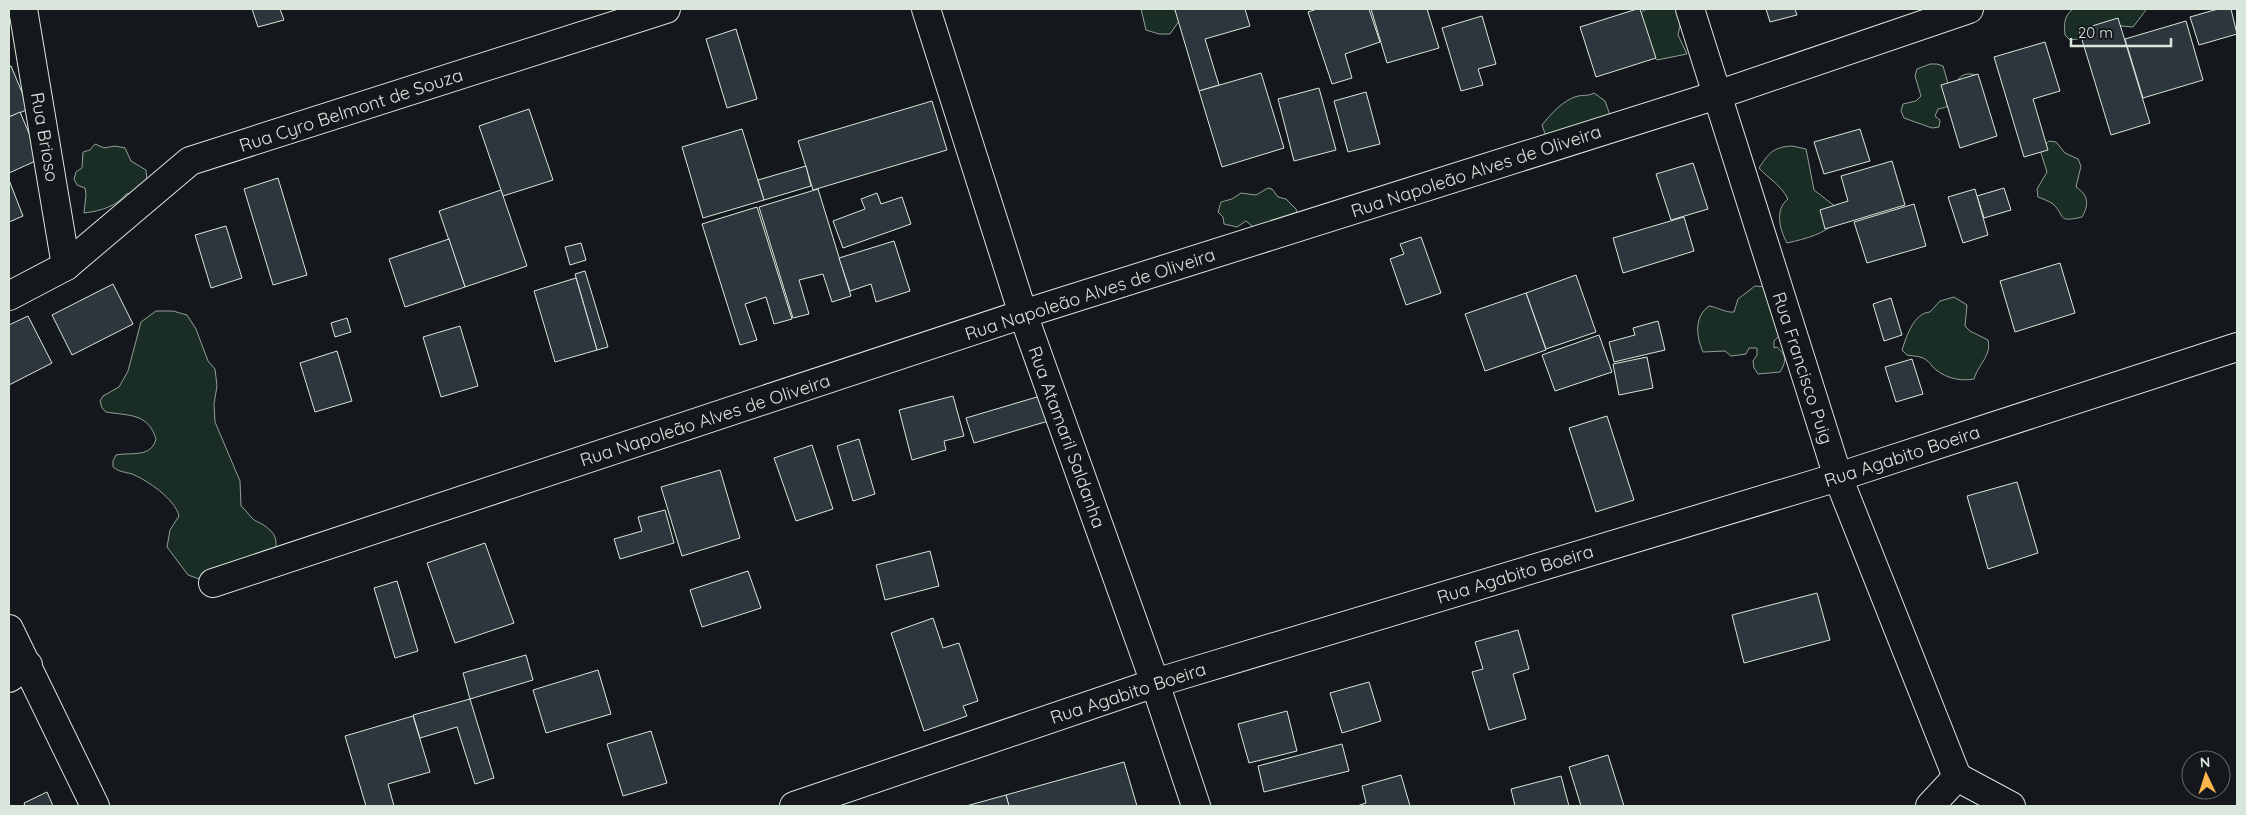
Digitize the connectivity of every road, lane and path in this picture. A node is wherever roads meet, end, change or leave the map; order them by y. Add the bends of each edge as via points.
1 (23, 9) edge
2 (666, 9) edge
3 (926, 9) edge
4 (1690, 9) edge
5 (1969, 9) edge
6 (1717, 95) junction
7 (66, 266) junction
8 (9, 296) edge
9 (1023, 314) junction
10 (2237, 347) edge
11 (1838, 477) junction
12 (213, 583) dead end
13 (9, 629) edge
14 (18, 672) edge
15 (1155, 683) junction
16 (1957, 777) junction
17 (95, 806) edge
18 (794, 806) edge
19 (1196, 806) edge
20 (1930, 806) edge
21 (2011, 806) edge

1 - 7 street, Rua Brioso
2 - 7 street, Rua Cyro Belmont de Souza via 190,161
3 - 9 street, Rua Atamaril Saldanha
4 - 6 street, Rua Francisco Puig
5 - 6 street, Rua Napoleão Alves de Oliveira
6 - 9 street, Rua Napoleão Alves de Oliveira
6 - 11 street, Rua Francisco Puig
7 - 8 street, Rua Cyro Belmont de Souza
9 - 12 street, Rua Napoleão Alves de Oliveira
9 - 15 street, Rua Atamaril Saldanha
10 - 11 street, Rua Agabito Boeira
11 - 15 street, Rua Agabito Boeira
11 - 16 street, Rua Francisco Puig
13 - 14 street
14 - 17 street
15 - 18 street, Rua Agabito Boeira
15 - 19 street, Rua Atamaril Saldanha
16 - 20 street
16 - 21 street

